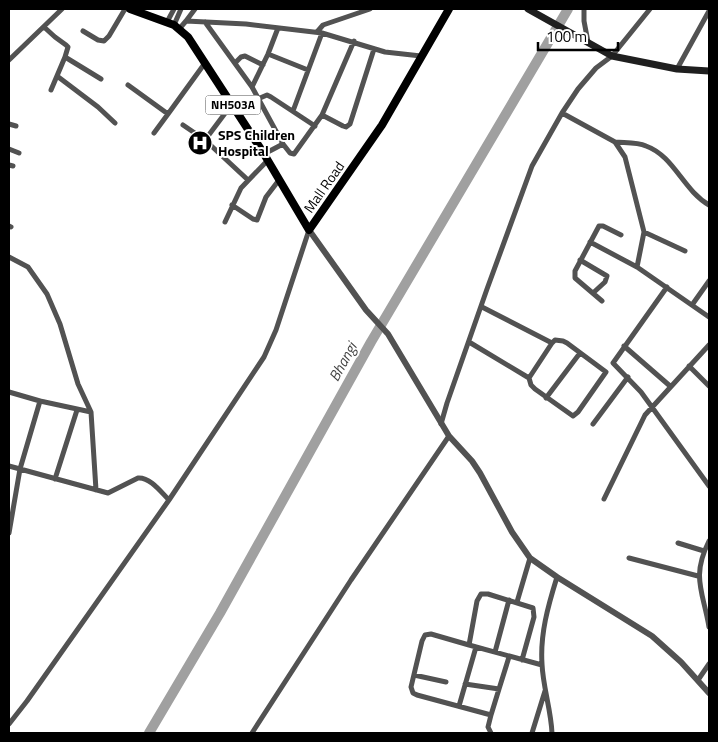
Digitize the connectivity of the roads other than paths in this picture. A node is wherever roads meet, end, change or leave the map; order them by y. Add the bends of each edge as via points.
1 (62, 9) edge
2 (124, 9) edge
3 (130, 9) edge
4 (174, 9) edge
5 (181, 9) edge
6 (196, 9) edge
7 (370, 9) edge
8 (449, 9) edge
9 (528, 9) edge
10 (584, 9) edge
11 (650, 9) edge
12 (709, 11) edge
13 (707, 18) edge
14 (186, 21) junction
15 (204, 22) junction
16 (173, 25) junction
17 (44, 26) junction
18 (278, 28) junction
19 (83, 31) dead end
20 (319, 32) junction
21 (354, 41) junction
22 (588, 42) junction
23 (374, 49) junction
24 (268, 54) junction
25 (421, 56) junction
26 (612, 56) junction
27 (66, 57) junction
28 (9, 60) edge
29 (205, 63) junction
30 (236, 63) junction
31 (263, 65) junction
32 (677, 68) junction
33 (308, 70) junction
34 (709, 71) edge
35 (57, 76) junction
36 (101, 79) dead end
37 (128, 85) dead end
38 (252, 87) junction
39 (51, 90) dead end
40 (260, 98) junction
41 (232, 104) junction
42 (293, 110) junction
43 (562, 113) junction
44 (168, 114) junction
45 (322, 115) junction
46 (115, 123) dead end
47 (9, 124) edge
48 (183, 125) dead end
49 (16, 126) dead end
50 (315, 126) junction
51 (154, 134) dead end
52 (205, 140) junction
53 (615, 142) junction
54 (283, 144) junction
55 (9, 148) edge
56 (19, 153) dead end
57 (266, 157) junction
58 (248, 180) junction
59 (279, 180) junction
60 (232, 205) junction
61 (709, 205) edge
62 (225, 222) dead end
63 (309, 230) junction
64 (644, 232) junction
65 (621, 235) dead end
66 (590, 242) junction
67 (685, 251) dead end
68 (9, 257) edge
69 (580, 260) junction
70 (638, 266) junction
71 (709, 281) edge
72 (667, 287) junction
73 (593, 294) junction
74 (602, 301) dead end
75 (692, 305) junction
76 (482, 307) junction
77 (709, 317) edge
78 (470, 342) junction
79 (552, 343) junction
80 (709, 345) edge
81 (624, 346) junction
82 (580, 352) junction
83 (613, 363) junction
84 (689, 366) junction
85 (606, 372) junction
86 (628, 377) junction
87 (529, 378) junction
88 (670, 386) junction
89 (709, 386) edge
90 (9, 392) edge
91 (546, 398) junction
92 (40, 401) junction
93 (652, 407) junction
94 (76, 410) junction
95 (91, 412) junction
96 (442, 424) junction
97 (593, 424) dead end
98 (449, 436) junction
99 (9, 466) edge
100 (20, 469) junction
101 (55, 479) junction
102 (709, 486) edge
103 (96, 490) junction
104 (604, 499) dead end
105 (169, 500) junction
106 (9, 533) edge
107 (709, 541) edge
108 (678, 543) dead end
109 (704, 551) junction
110 (530, 558) junction
111 (629, 558) dead end
112 (698, 576) junction
113 (557, 577) junction
114 (509, 600) junction
115 (516, 602) junction
116 (709, 627) edge
117 (469, 645) junction
118 (476, 647) junction
119 (495, 652) junction
120 (509, 657) junction
121 (522, 660) junction
122 (709, 664) edge
123 (542, 665) junction
124 (414, 674) junction
125 (698, 680) junction
126 (446, 682) dead end
127 (465, 684) junction
128 (499, 689) junction
129 (546, 690) junction
130 (709, 693) edge
131 (458, 706) junction
132 (491, 714) junction
133 (9, 724) edge
134 (252, 733) edge
135 (491, 733) edge
136 (532, 733) edge
137 (552, 733) edge

1 - 17 street
2 - 19 street via 106,40 101,42
3 - 16 highway
4 - 16 street
5 - 16 street
6 - 14 street
7 - 20 street via 323,25
8 - 25 highway, Mall Road
9 - 22 main road
10 - 22 street
11 - 26 street
12 - 13 street
13 - 32 street
14 - 15 street
14 - 16 street
15 - 18 street
15 - 30 street
16 - 29 highway, Mall Road / NH503A via 188,36
17 - 27 street via 66,45
17 - 28 street
18 - 20 street
18 - 24 street
20 - 21 street
20 - 33 street
21 - 23 street
21 - 45 street
22 - 26 main road
23 - 25 street
23 - 45 street via 350,124 346,127
24 - 31 street
24 - 33 street
25 - 63 highway, Mall Road via 382,125
26 - 32 main road
26 - 43 street via 590,75
27 - 35 street
27 - 36 street
29 - 41 highway, Mall Road / NH503A
29 - 44 street
30 - 31 street via 245,56
30 - 38 street
31 - 38 street
32 - 34 main road
33 - 42 street
35 - 39 street
35 - 46 street
37 - 44 street
38 - 40 street
40 - 42 street via 268,95
40 - 54 street
41 - 52 street
41 - 57 highway, Mall Road / NH503A
42 - 50 street
43 - 53 street
43 - 76 street via 532,166
44 - 51 street
45 - 50 street
47 - 49 street
48 - 52 street
50 - 54 street via 294,154
52 - 58 street
53 - 61 street via 642,144 657,151 694,195
53 - 64 street via 625,157
54 - 57 street
55 - 56 street
57 - 58 street
57 - 59 highway, Mall Road / NH503A
58 - 60 street
59 - 60 street via 266,198 257,220
59 - 63 highway, Mall Road / NH503A
60 - 62 street
63 - 96 street via 399,351
63 - 105 street via 264,357
64 - 67 street
64 - 70 street
65 - 66 street via 599,226
66 - 69 street
66 - 70 street
68 - 95 street via 28,267 47,294
69 - 73 street via 575,278
69 - 73 street via 607,277
70 - 72 street
71 - 75 street
72 - 75 street
72 - 81 street
73 - 74 street
75 - 77 street
76 - 78 street
76 - 79 street
78 - 87 street
78 - 96 street
79 - 82 street via 563,341
79 - 87 street
80 - 84 street
81 - 83 street
81 - 88 street
82 - 85 street
82 - 91 street
83 - 85 street
83 - 86 street
84 - 88 street
84 - 89 street
85 - 91 street via 573,416
86 - 93 street
86 - 97 street
87 - 91 street via 531,385
88 - 93 street
90 - 92 street
92 - 94 street
92 - 100 street
93 - 102 street
93 - 104 street via 641,420
94 - 95 street
94 - 101 street
95 - 103 street
96 - 98 street
98 - 110 street via 480,474
98 - 134 street
99 - 100 street
100 - 101 street
100 - 106 street
101 - 103 street
103 - 105 street via 110,492 143,478
105 - 133 street
107 - 109 street
108 - 109 street
109 - 112 street
110 - 113 street
110 - 115 street
111 - 112 street
112 - 116 street
113 - 123 street via 548,606
113 - 125 street via 652,636
114 - 115 street
114 - 117 street via 481,594 477,600
114 - 119 street
115 - 121 street via 534,610
117 - 118 street
117 - 124 street via 425,635
118 - 119 street
118 - 127 street
119 - 120 street
120 - 121 street
120 - 128 street
121 - 123 street
122 - 125 street
123 - 129 street
124 - 126 street
124 - 131 street via 413,692
125 - 130 street
127 - 128 street
127 - 131 street
128 - 132 street
129 - 136 street
129 - 137 street
131 - 132 street
132 - 135 street via 488,727

